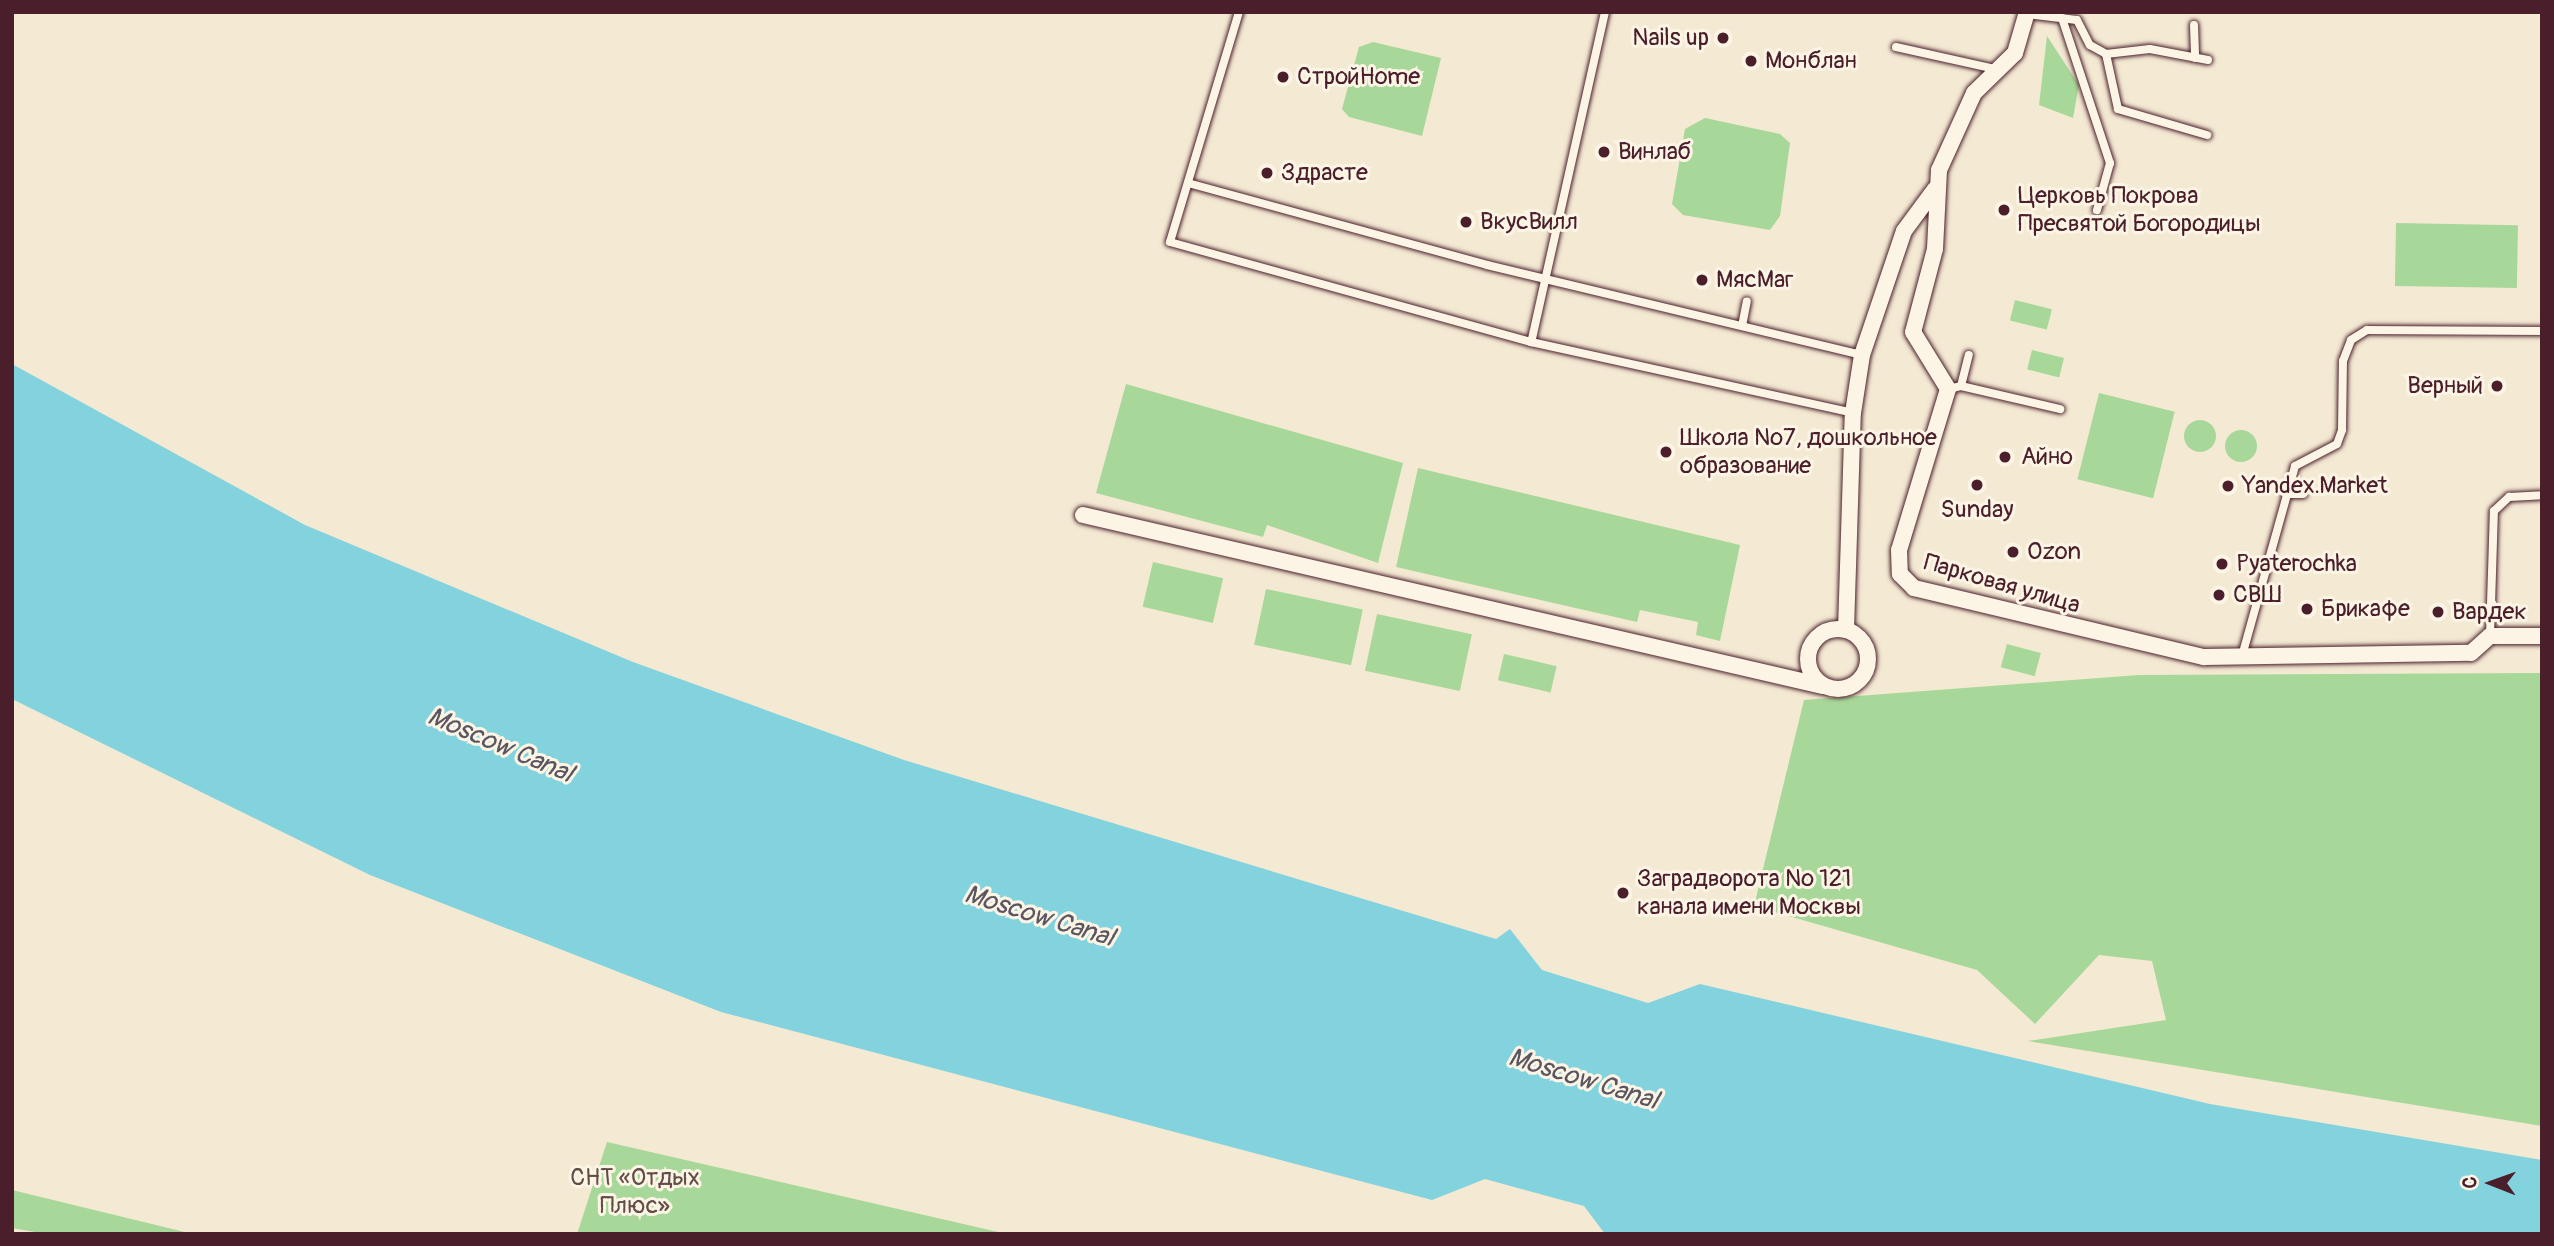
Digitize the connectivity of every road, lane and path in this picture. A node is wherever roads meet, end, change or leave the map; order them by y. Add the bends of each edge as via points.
1 (1239, 12) edge
2 (1605, 12) edge
3 (2027, 13) edge
4 (2078, 16) edge
5 (2062, 18) junction
6 (2194, 25) dead end
7 (1896, 47) dead end
8 (2106, 54) junction
9 (2195, 58) junction
10 (2208, 60) dead end
11 (1995, 69) junction
12 (2207, 135) dead end
13 (1188, 183) junction
14 (1935, 188) junction
15 (2097, 210) dead end
16 (1545, 279) junction
17 (1747, 301) dead end
18 (1742, 326) junction
19 (2542, 331) edge
20 (1531, 342) junction
21 (1862, 355) junction
22 (1969, 355) dead end
23 (1954, 388) junction
24 (2060, 409) dead end
25 (1853, 413) junction
26 (2286, 494) junction
27 (2303, 494) dead end
28 (2542, 495) edge
29 (1083, 515) dead end
30 (1846, 630) junction
31 (2490, 636) junction
32 (2542, 636) edge
33 (2242, 656) junction
34 (1823, 686) junction

1 - 13 lane
2 - 16 lane
3 - 5 lane
3 - 11 street via 2015,53
4 - 5 lane
4 - 8 lane via 2090,46
5 - 15 lane via 2110,163
6 - 9 lane
7 - 11 lane
8 - 9 lane via 2150,50
8 - 12 lane via 2118,109
9 - 10 lane
11 - 14 street via 1974,93
13 - 16 lane
13 - 20 lane via 1170,242
14 - 21 street via 1904,231
14 - 23 street via 1930,266 1913,332
16 - 18 lane
16 - 20 lane
17 - 18 lane
18 - 21 lane
19 - 26 lane via 2367,330 2351,340 2343,361 2337,444 2300,458
20 - 25 lane
21 - 25 street
22 - 23 lane
23 - 24 lane
23 - 33 street, Парковая улица via 1899,550 1900,574 1914,588 2165,650
25 - 30 street
26 - 27 lane
26 - 33 lane
28 - 31 lane via 2509,496 2494,511
29 - 34 street
30 - 34 street via 1828,631 1812,643 1808,663
30 - 34 street via 1866,648 1864,674 1841,689
31 - 32 street
31 - 33 street, Парковая улица via 2470,653

